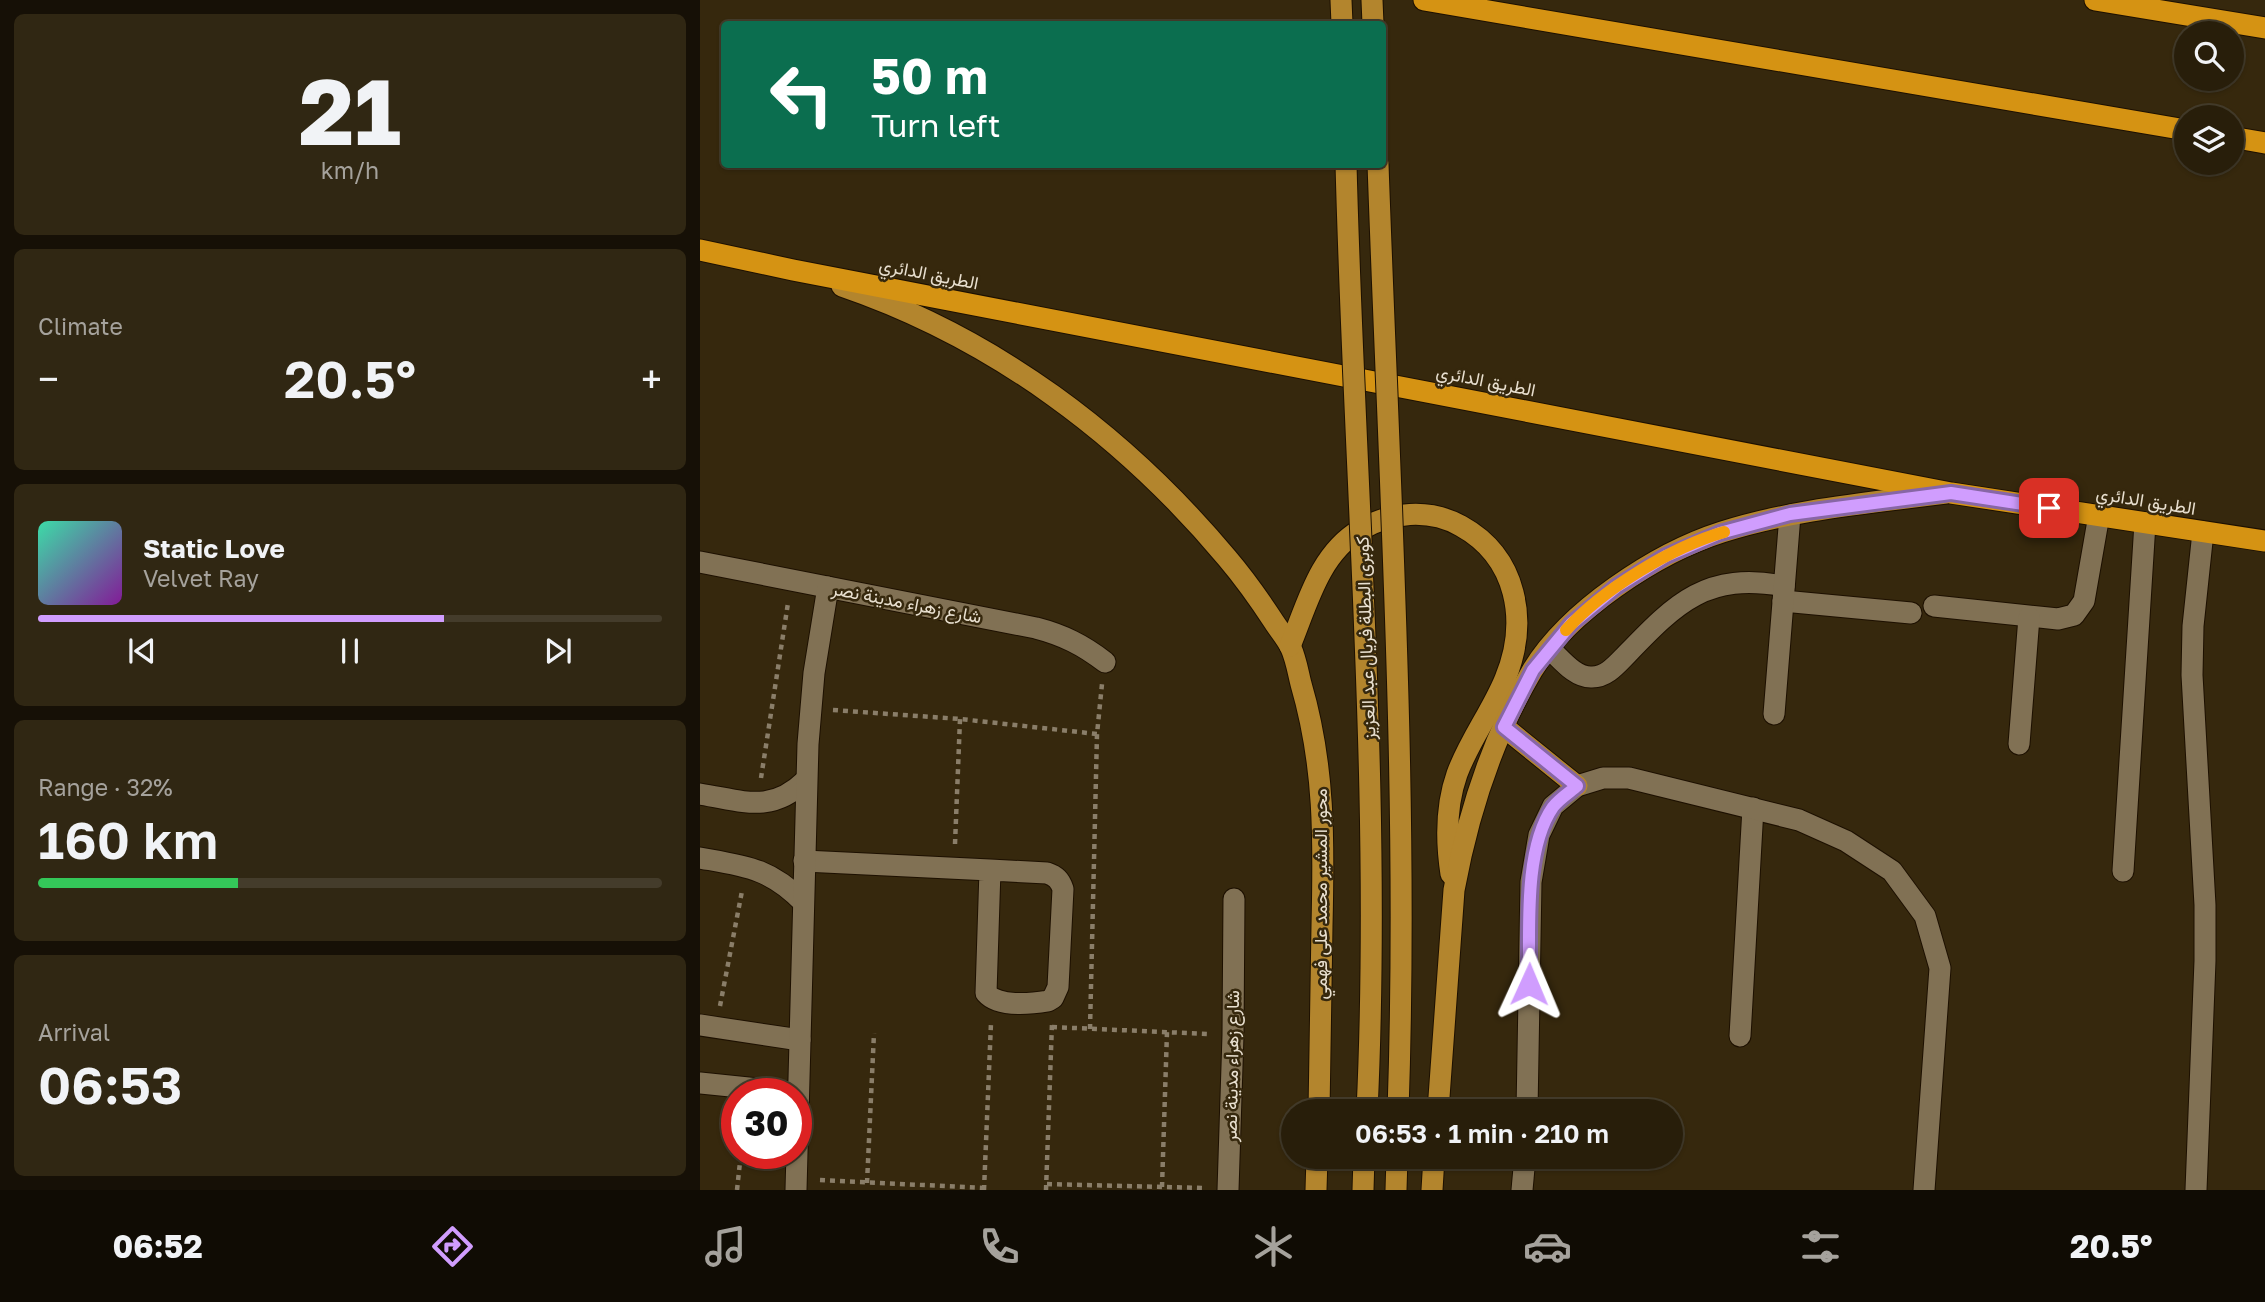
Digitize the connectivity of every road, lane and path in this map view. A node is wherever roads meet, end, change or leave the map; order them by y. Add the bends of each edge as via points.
1 (1341, 0) edge
2 (1372, 0) edge
3 (1424, 0) edge
4 (2095, 0) edge
5 (1342, 21) edge
6 (1373, 21) edge
7 (2265, 28) edge
8 (2174, 128) edge
9 (2244, 139) edge
10 (2265, 143) edge
11 (1346, 168) edge
12 (1378, 168) edge
13 (700, 250) edge
14 (793, 270) junction
15 (1951, 493) junction
16 (1790, 514) junction
17 (2099, 515) junction
18 (2145, 523) junction
19 (2203, 532) junction
20 (2265, 541) edge
21 (700, 562) edge
22 (791, 580) junction
23 (828, 587) junction
24 (1783, 593) junction
25 (1934, 606) dead end
26 (1912, 613) dead end
27 (2029, 617) junction
28 (1290, 646) junction
29 (1549, 648) junction
30 (1105, 663) joint
31 (811, 709) junction
32 (1774, 714) dead end
33 (960, 719) junction
34 (1504, 727) junction
35 (1097, 734) junction
36 (2019, 744) dead end
37 (806, 780) junction
38 (1577, 786) junction
39 (700, 794) edge
40 (757, 803) junction
41 (1752, 808) junction
42 (700, 858) edge
43 (804, 861) junction
44 (747, 867) junction
45 (954, 868) junction
46 (990, 870) junction
47 (2123, 872) dead end
48 (1454, 890) junction
49 (1234, 899) dead end
50 (803, 902) junction
51 (1053, 998) junction
52 (992, 1000) junction
53 (708, 1026) edge
54 (1052, 1027) junction
55 (1090, 1029) junction
56 (1167, 1032) junction
57 (874, 1033) dead end
58 (1233, 1035) junction
59 (1740, 1036) dead end
60 (800, 1040) junction
61 (799, 1078) edge
62 (700, 1083) edge
63 (721, 1085) edge
64 (1318, 1099) edge
65 (1367, 1099) edge
66 (1398, 1099) edge
67 (1439, 1099) edge
68 (1527, 1099) edge
69 (739, 1169) edge
70 (1317, 1169) edge
71 (1364, 1169) edge
72 (1397, 1169) edge
73 (1433, 1169) edge
74 (1524, 1169) edge
75 (867, 1183) junction
76 (796, 1185) edge
77 (1046, 1187) edge
78 (1162, 1187) junction
79 (984, 1189) edge
80 (1228, 1189) edge
81 (737, 1190) edge
82 (1316, 1190) edge
83 (1363, 1190) edge
84 (1396, 1190) edge
85 (1432, 1190) edge
86 (1522, 1190) edge
87 (1924, 1190) edge
88 (2196, 1190) edge

1 - 5 main road
2 - 6 main road
3 - 8 highway
4 - 7 highway
9 - 10 highway
11 - 65 main road, كوبرى البطلة فريال عبد العزيز, bridge via 1371,787
12 - 66 main road, كوبرى البطلة فريال عبد العزيز, bridge via 1401,778
13 - 14 highway, الطريق الدائري
14 - 15 highway, الطريق الدائري
14 - 28 main road, محور المشير محمد على فهمي via 869,295 942,327 1077,411 1138,462 1194,519 1246,580
15 - 16 main road
15 - 17 highway, الطريق الدائري
16 - 24 street
16 - 29 main road via 1720,533 1666,556 1616,587
17 - 18 highway, الطريق الدائري
17 - 27 street via 2080,609 2067,618
18 - 19 highway, الطريق الدائري
18 - 47 street
19 - 20 highway, الطريق الدائري
19 - 88 street via 2192,675 2205,905
21 - 22 street, شارع زهراء مدينة نصر
22 - 23 street, شارع زهراء مدينة نصر
22 - 40 path
23 - 30 street, شارع زهراء مدينة نصر via 1061,634
23 - 31 street
24 - 26 street
24 - 29 street via 1761,582 1738,582 1696,594 1664,616 1599,676 1576,673
24 - 32 street
25 - 27 street
27 - 36 street
28 - 48 main road via 1331,555 1350,535 1374,521 1400,514 1440,517 1476,534 1495,553 1509,576 1517,628 1506,678 1457,773 1450,801 1448,856
28 - 64 main road, محور المشير محمد على فهمي via 1306,698 1322,798
29 - 34 main road
30 - 35 path
31 - 33 path
31 - 37 street
33 - 35 path
33 - 45 path
34 - 38 main road
34 - 48 main road via 1475,806
35 - 55 path
37 - 40 street via 776,801
37 - 43 street
38 - 41 street via 1603,778 1629,778
38 - 68 street via 1553,806 1539,835 1531,882
39 - 40 street
41 - 59 street
41 - 87 street via 1799,820 1846,841 1892,871 1925,916 1940,968
42 - 44 street
43 - 45 street
43 - 50 street
44 - 50 street via 769,874
44 - 53 path
45 - 46 street
46 - 51 street via 1047,873 1060,881 1058,987
46 - 52 street via 985,984
48 - 67 main road
49 - 58 street, شارع زهراء مدينة نصر
50 - 60 street
51 - 52 street via 1041,1002
51 - 54 path
52 - 79 path
53 - 60 street
54 - 55 path
54 - 77 path
55 - 56 path
56 - 58 path
56 - 78 path
57 - 75 path
58 - 80 street, شارع زهراء مدينة نصر
60 - 61 street
62 - 63 street
69 - 81 path
70 - 82 main road
71 - 83 main road
72 - 84 main road
73 - 85 main road
74 - 86 street
75 - 76 path
75 - 79 path
77 - 78 path
78 - 80 path

